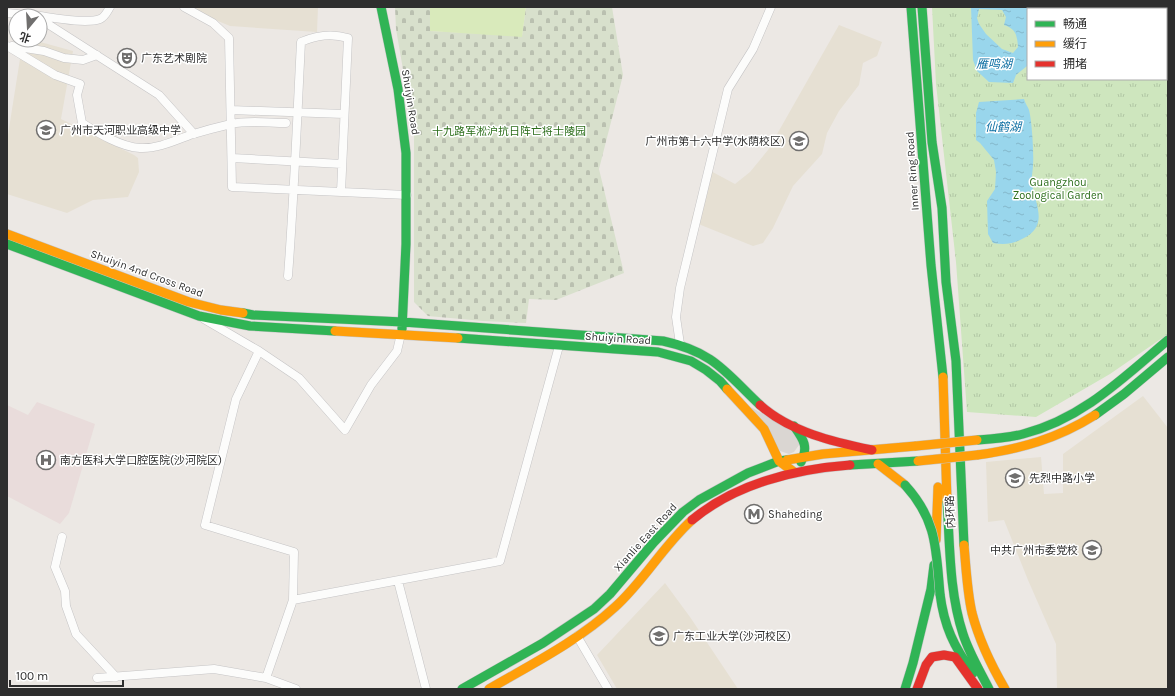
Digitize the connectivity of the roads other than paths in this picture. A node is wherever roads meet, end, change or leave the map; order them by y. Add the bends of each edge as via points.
1 (110, 7) edge
2 (184, 7) edge
3 (381, 7) edge
4 (771, 7) edge
5 (911, 7) edge
6 (922, 7) edge
7 (48, 18) edge
8 (48, 23) edge
9 (11, 48) edge
10 (22, 48) edge
11 (97, 55) junction
12 (231, 110) junction
13 (297, 112) junction
14 (344, 114) junction
15 (286, 123) dead end
16 (231, 124) junction
17 (194, 134) junction
18 (232, 158) junction
19 (294, 161) junction
20 (342, 164) junction
21 (294, 190) junction
22 (341, 192) junction
23 (406, 195) junction
24 (7, 234) edge
25 (7, 244) edge
26 (288, 276) dead end
27 (199, 316) junction
28 (402, 322) junction
29 (938, 333) junction
30 (401, 334) junction
31 (1168, 340) edge
32 (680, 344) junction
33 (559, 346) junction
34 (259, 351) junction
35 (1168, 357) edge
36 (1083, 408) junction
37 (1089, 418) junction
38 (794, 425) junction
39 (872, 450) junction
40 (804, 457) junction
41 (780, 461) junction
42 (878, 464) junction
43 (794, 472) junction
44 (62, 537) dead end
45 (398, 581) junction
46 (293, 600) junction
47 (578, 636) junction
48 (116, 677) junction
49 (97, 678) dead end
50 (266, 678) junction
51 (296, 689) edge
52 (426, 689) edge
53 (462, 689) edge
54 (489, 689) edge
55 (608, 689) edge
56 (905, 689) edge
57 (917, 689) edge
58 (978, 689) edge
59 (985, 689) edge
60 (989, 689) edge
61 (1005, 689) edge

1 - 7 street via 105,15 94,20
2 - 12 street via 213,23 229,38
3 - 23 main road, Shuiyin Road via 402,114 406,153
4 - 32 street via 753,49 728,88 680,288 676,317
5 - 29 main road, Inner Ring Road
6 - 61 main road, Inner Ring Road via 932,142 942,208 946,282 956,361 968,586 980,638
8 - 11 street
9 - 17 street via 56,75 80,84 77,95 82,123 101,135 139,148 153,147
10 - 11 street via 83,60
11 - 17 street via 159,95
12 - 13 street
12 - 16 street
13 - 14 street
13 - 14 street via 301,42 315,36 340,35 348,38
13 - 19 street
14 - 20 street
15 - 16 street
16 - 17 street
16 - 18 street
18 - 19 street
18 - 21 street via 232,187
19 - 20 street
19 - 21 street
20 - 22 street
21 - 22 street
21 - 26 street
22 - 23 street
23 - 28 main road, Shuiyin Road
24 - 28 main road, Shuiyin 4nd Cross Road via 189,302 221,310 253,315
25 - 27 main road, Shuiyin 4nd Cross Road
27 - 30 main road, Shuiyin 4nd Cross Road via 250,326
27 - 34 street
28 - 30 main road, Shuiyin Road
28 - 32 main road, Shuiyin Road
29 - 56 main road via 940,413 934,570
29 - 60 main road, 内环路 via 944,378 952,585 959,623 968,648
30 - 33 main road, Shuiyin Road
30 - 34 street via 397,351 371,385 345,430 299,378
31 - 36 main road, Xianlie East Road via 1108,391
32 - 38 main road, Shuiyin Road via 714,361 770,413
33 - 41 main road, Shuiyin Road via 658,352 691,361 720,381 764,430
33 - 45 street via 500,561
34 - 46 street via 236,400 204,525 294,552
35 - 37 main road, Xianlie East Road via 1122,397
36 - 37 main road
36 - 39 main road, Xianlie East Road, bridge via 1054,424 1015,436
37 - 42 main road, Xianlie East Road, bridge via 1059,434 1009,451
38 - 39 main road, Shuiyin Road via 830,440
38 - 40 main road via 804,442
39 - 40 main road, Xianlie East Road
40 - 41 main road, Xianlie East Road
40 - 43 main road
41 - 43 main road, Shuiyin Road
41 - 53 main road, Xianlie East Road via 738,478 699,500 669,525 594,609 543,643
42 - 43 main road, Xianlie East Road via 823,467
42 - 59 main road, bridge via 906,485 922,504 933,532 945,624 958,652
43 - 47 main road, Xianlie East Road via 732,495 697,516 677,535 616,606
44 - 48 street via 55,567 65,591 66,606 76,634
45 - 46 street
45 - 52 street
46 - 50 street
47 - 54 main road, Xianlie East Road
47 - 55 street
48 - 49 street
48 - 50 street via 214,668
50 - 51 street
57 - 58 main road via 926,665 932,657 944,654 955,657

